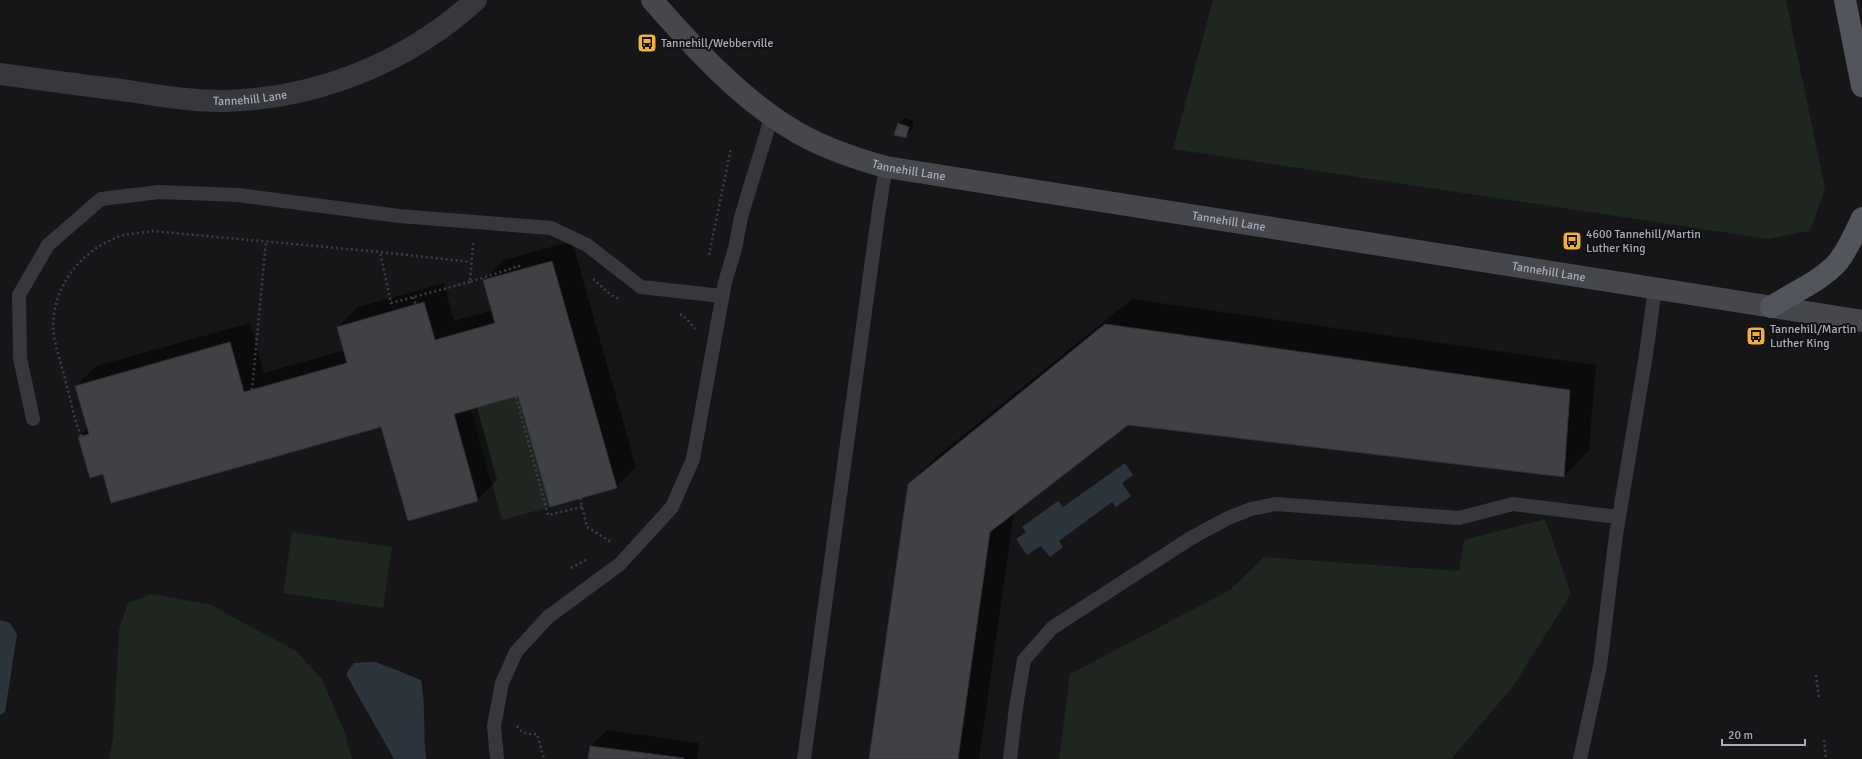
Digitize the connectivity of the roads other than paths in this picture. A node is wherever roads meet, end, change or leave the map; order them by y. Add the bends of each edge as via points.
1 (476, 0) edge
2 (652, 0) edge
3 (1845, 0) edge
4 (0, 74) edge
5 (1862, 86) edge
6 (772, 115) junction
7 (886, 167) junction
8 (1862, 218) edge
9 (1655, 289) junction
10 (722, 296) junction
11 (1771, 307) junction
12 (1862, 321) edge
13 (33, 419) dead end
14 (1618, 517) junction
15 (497, 759) edge
16 (804, 759) edge
17 (1010, 759) edge
18 (1580, 759) edge

1 - 4 street, Tannehill Lane via 432,36 367,71 331,84 259,99 184,99
2 - 6 street, Tannehill Lane via 713,65 752,102
3 - 5 main road
6 - 7 street, Tannehill Lane via 799,133 824,145
6 - 10 lane via 741,217
7 - 9 street, Tannehill Lane
7 - 16 lane
8 - 11 main road via 1847,248 1834,265 1820,277
9 - 11 street, Tannehill Lane
9 - 14 lane
10 - 13 lane via 641,287 587,245 551,228 399,216 238,195 160,192 101,199 48,245 19,295 20,358
10 - 15 lane via 693,459 672,507 620,564 548,616 516,652 502,682 494,726
11 - 12 street, Tannehill Lane
14 - 17 lane via 1513,504 1459,518 1276,504 1228,518 1203,531 1052,628 1024,660
14 - 18 lane via 1600,666

